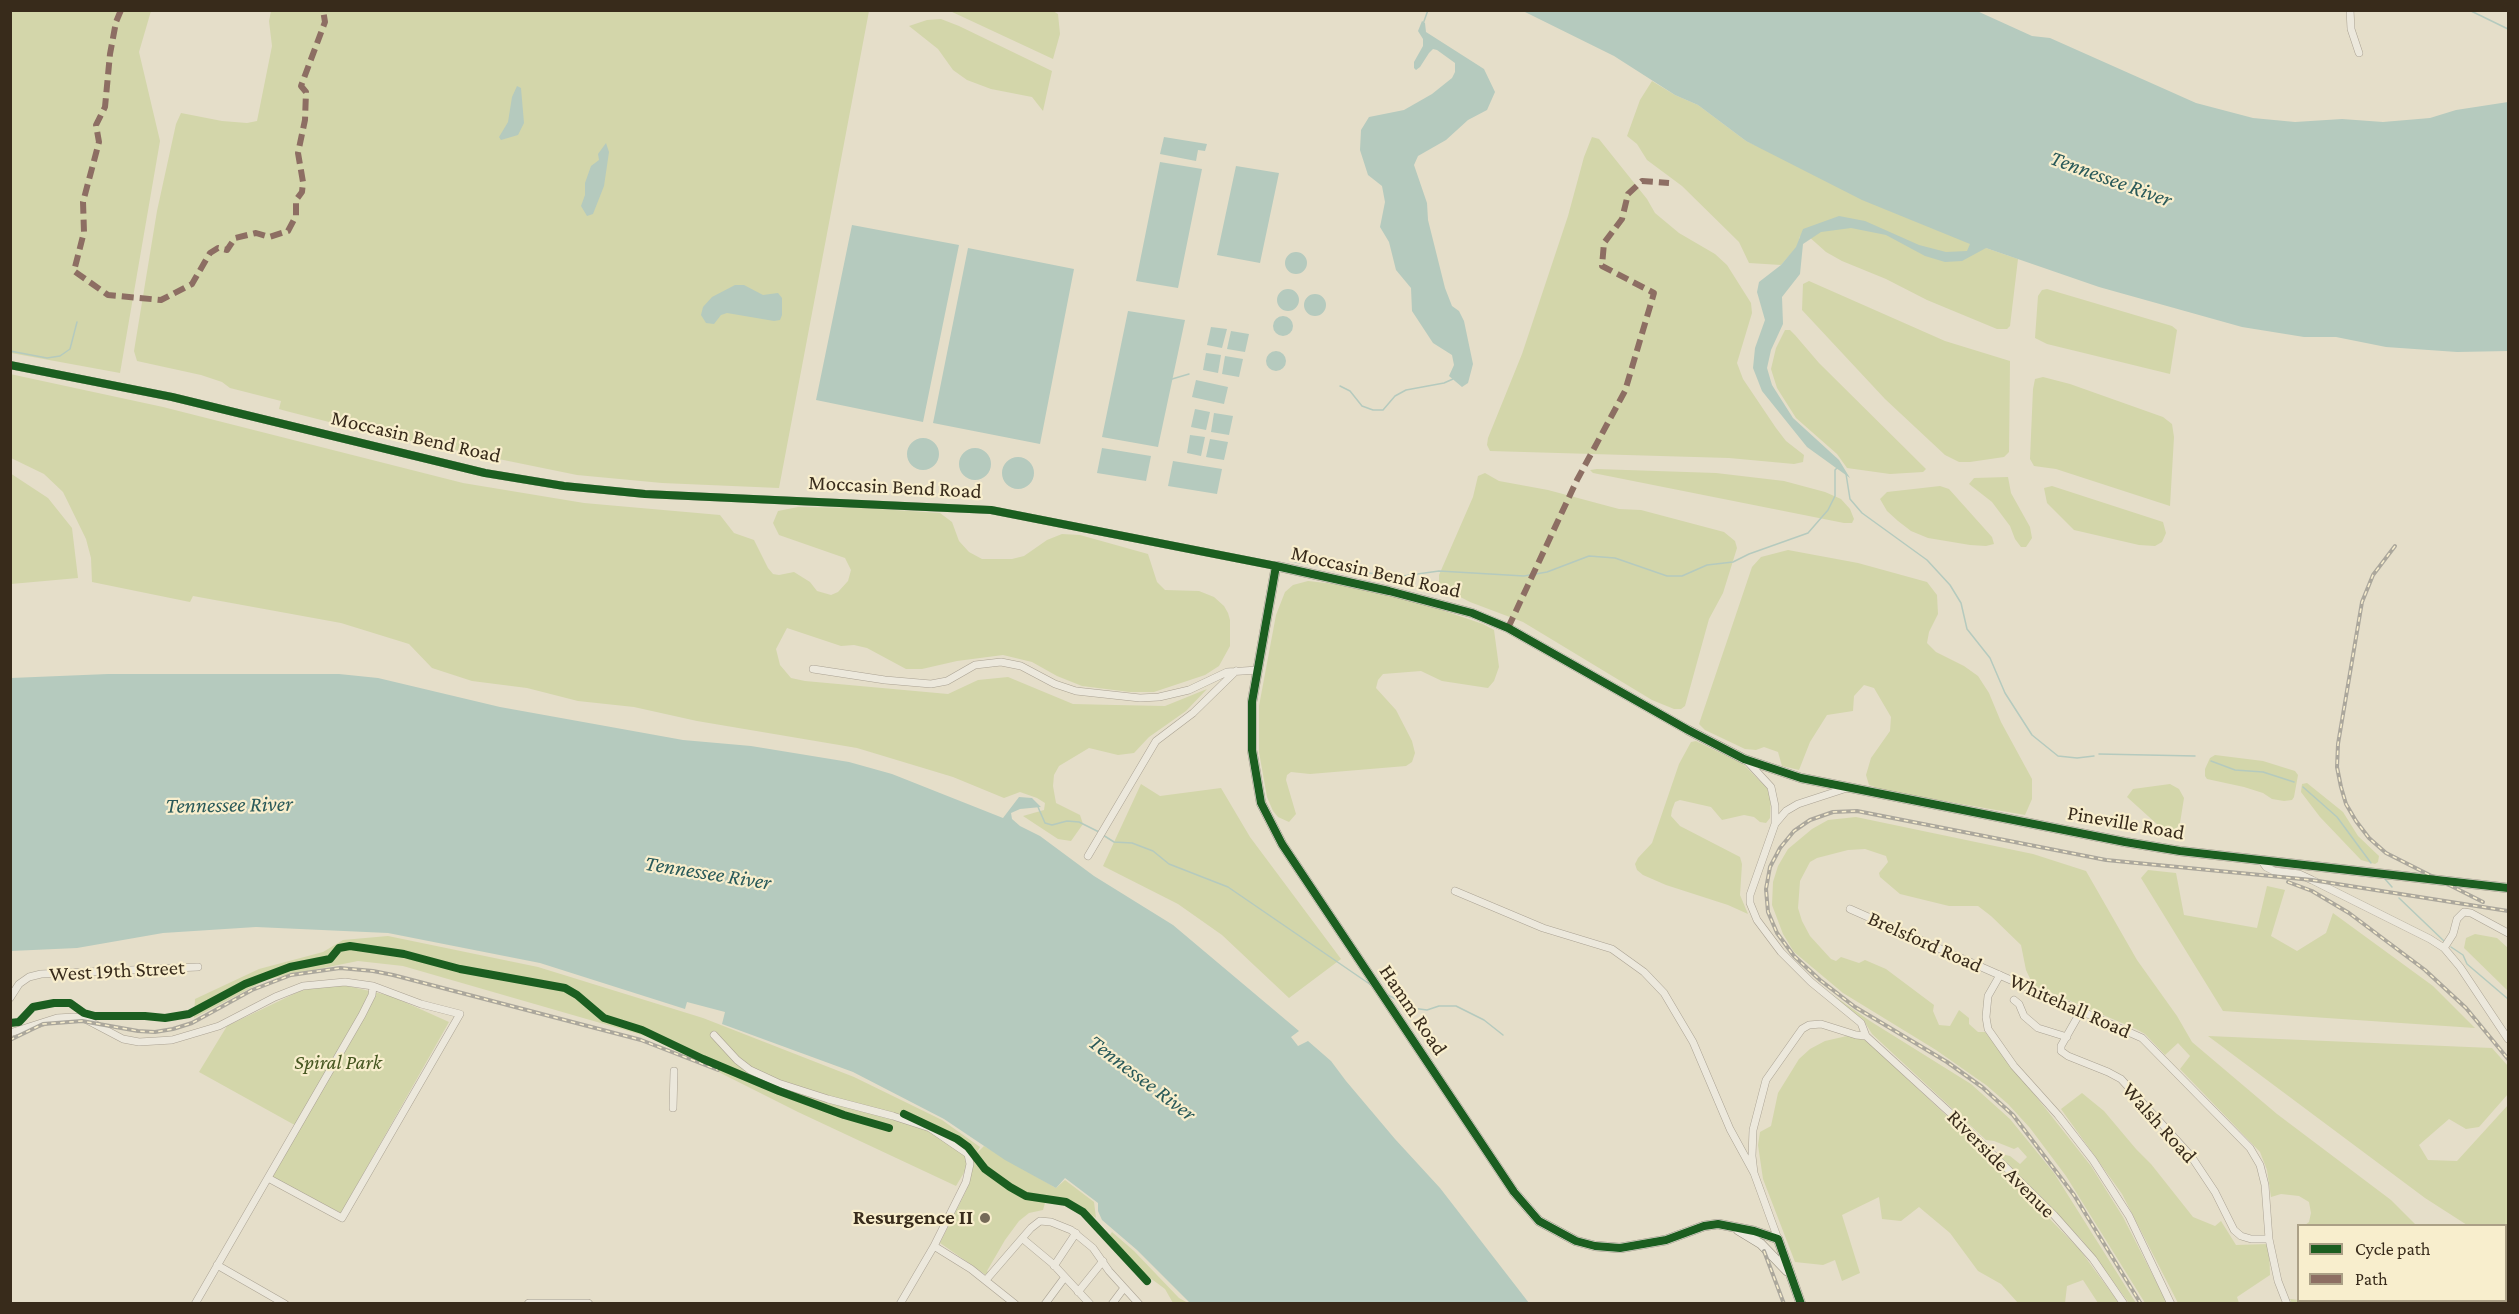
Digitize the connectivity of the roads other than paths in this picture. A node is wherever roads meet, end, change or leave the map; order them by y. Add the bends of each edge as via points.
1 (2350, 10) edge
2 (2359, 53) dead end
3 (10, 365) edge
4 (1276, 566) junction
5 (813, 669) dead end
6 (1258, 670) junction
7 (1236, 671) junction
8 (1744, 759) junction
9 (1847, 788) junction
10 (1775, 824) junction
11 (1088, 856) dead end
12 (2261, 860) junction
13 (2508, 888) edge
14 (1455, 891) dead end
15 (1850, 909) dead end
16 (2508, 933) edge
17 (2444, 948) junction
18 (198, 967) dead end
19 (2000, 975) junction
20 (373, 986) junction
21 (10, 998) edge
22 (2014, 1000) dead end
23 (2081, 1011) junction
24 (10, 1033) edge
25 (714, 1035) dead end
26 (1866, 1036) junction
27 (2067, 1037) junction
28 (2508, 1039) edge
29 (674, 1071) dead end
30 (673, 1108) dead end
31 (1754, 1173) junction
32 (268, 1179) junction
33 (1731, 1226) junction
34 (1076, 1233) junction
35 (1023, 1239) junction
36 (1778, 1239) junction
37 (2270, 1239) junction
38 (934, 1246) junction
39 (1103, 1261) junction
40 (217, 1265) junction
41 (1054, 1266) junction
42 (1790, 1274) junction
43 (1065, 1277) junction
44 (986, 1281) junction
45 (1124, 1288) junction
46 (1078, 1292) junction
47 (1138, 1303) edge
48 (195, 1304) edge
49 (285, 1304) edge
50 (529, 1304) edge
51 (588, 1304) edge
52 (900, 1304) edge
53 (1015, 1304) edge
54 (1045, 1304) edge
55 (1090, 1304) edge
56 (1112, 1304) edge
57 (1801, 1304) edge
58 (2124, 1304) edge
59 (2171, 1304) edge
60 (2287, 1304) edge

1 - 2 street
3 - 4 street, Moccasin Bend Road via 172,397 485,473 564,486 645,494 991,510
4 - 6 main road, Hamm Road
4 - 8 main road, Moccasin Bend Road via 1472,613 1508,628
5 - 7 street via 931,684 947,681 975,665 1001,662 1021,666 1076,691 1140,698 1173,695
6 - 7 street
6 - 33 main road, Hamm Road via 1252,702 1252,750 1261,803 1289,854 1514,1192 1539,1221 1576,1241 1595,1246 1620,1248 1666,1240 1704,1226
7 - 11 street via 1193,713 1156,741
8 - 9 main road, Pineville Road
8 - 10 street via 1771,787
9 - 10 street via 1798,804
9 - 12 main road, Pineville Road via 2124,842
10 - 26 street, Riverside Avenue via 1751,887 1750,903 1756,920 1811,982 1861,1023
12 - 13 main road, Pineville Road
12 - 17 street via 2274,870 2300,874
14 - 31 street via 1543,928 1612,949 1644,972 1664,993 1693,1042 1730,1129
15 - 19 street, Brelsford Road
16 - 17 street via 2464,912
17 - 28 street
18 - 21 street, West 19th Street via 41,974 29,976
19 - 23 street, Whitehall Road
19 - 59 street, Whitehall Road via 1988,996 1988,1029 2111,1188 2129,1216
20 - 24 street via 345,982 303,986 219,1026 172,1040 123,1039 86,1019 74,1017 57,1018
20 - 32 street via 362,1015
20 - 32 street via 460,1014 342,1218
22 - 27 street via 2038,1028
23 - 27 street
23 - 37 street, Whitehall Road via 2142,1038 2250,1148 2265,1185
25 - 38 street via 737,1060 769,1079 930,1128 968,1154 966,1182
26 - 31 street via 1821,1024 1802,1029 1766,1080 1753,1130
26 - 58 street, Riverside Avenue via 2054,1215 2093,1259
27 - 37 street, Walsh Road via 2061,1051 2121,1079 2191,1156 2234,1230 2251,1239
29 - 30 street
31 - 36 street
32 - 40 street
33 - 36 main road, Hamm Road
33 - 42 main road via 1761,1244
34 - 35 street via 1040,1221
34 - 39 street
34 - 41 street
35 - 41 street
35 - 44 street
36 - 42 main road
37 - 60 street, Whitehall Road
38 - 44 street
38 - 52 street
39 - 45 street
39 - 46 street
40 - 48 street
40 - 49 street
41 - 43 street
42 - 57 main road
43 - 46 street
43 - 54 street
44 - 53 street
45 - 47 street
45 - 56 street
46 - 55 street
50 - 51 main road

